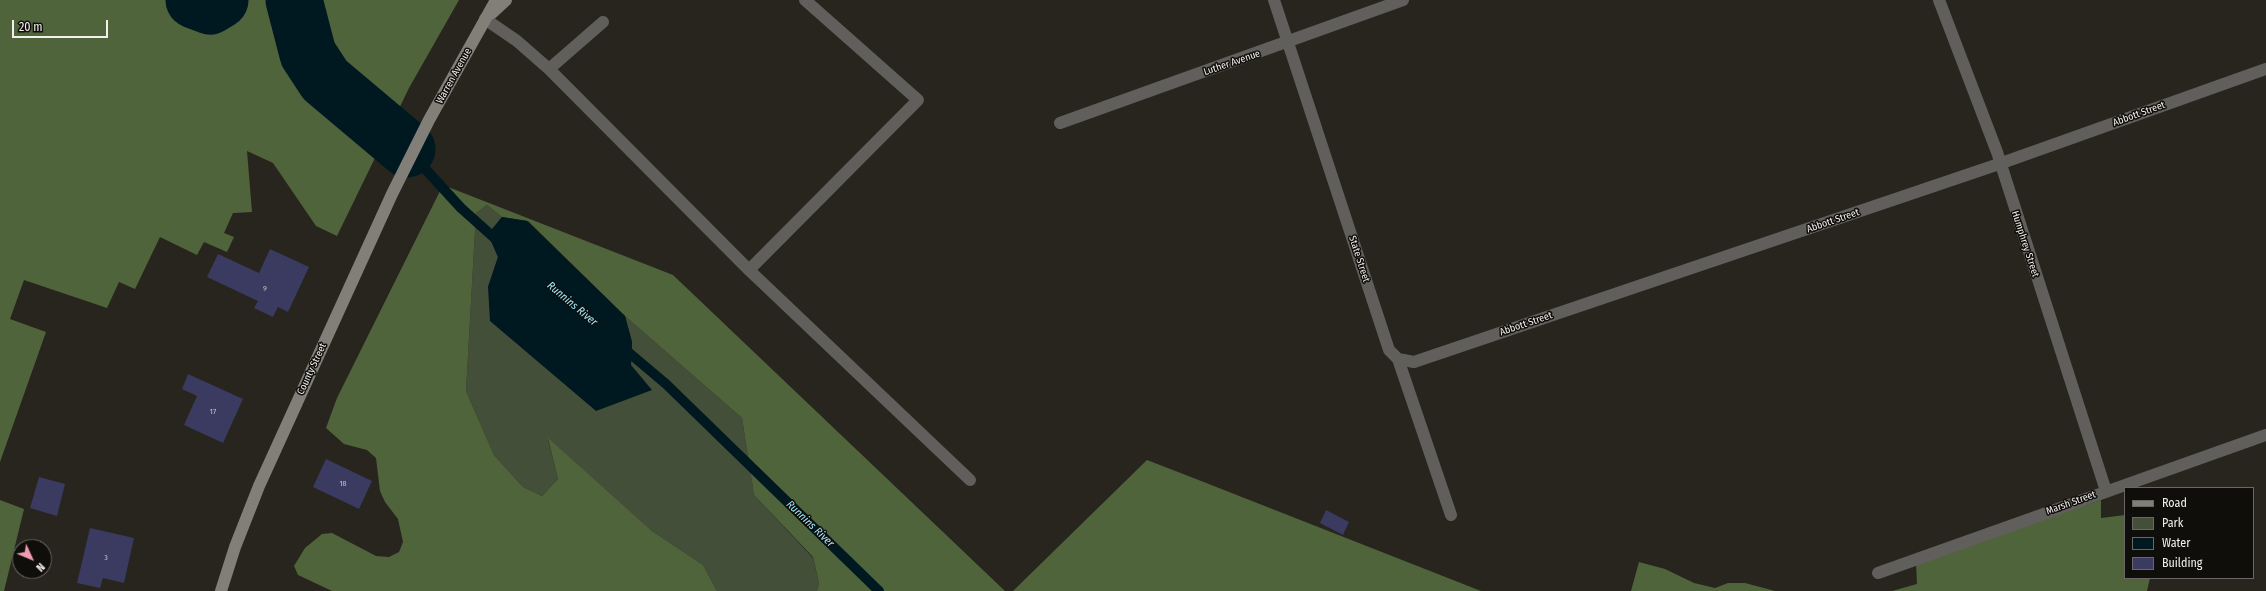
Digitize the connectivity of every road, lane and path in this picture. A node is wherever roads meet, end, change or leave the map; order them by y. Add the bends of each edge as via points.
1 (496, 0) edge
2 (506, 0) edge
3 (805, 0) edge
4 (1274, 0) edge
5 (1403, 0) edge
6 (1939, 0) edge
7 (485, 19) junction
8 (603, 22) dead end
9 (1289, 43) junction
10 (549, 69) junction
11 (2266, 69) edge
12 (1060, 123) dead end
13 (413, 152) joint
14 (1999, 164) junction
15 (749, 270) junction
16 (1398, 359) junction
17 (2266, 435) edge
18 (970, 480) dead end
19 (2106, 491) junction
20 (1451, 515) dead end
21 (1878, 573) dead end
22 (221, 591) edge

1 - 7 main road, Warren Avenue
2 - 7 main road
3 - 15 street via 918,100
4 - 9 street, State Street
5 - 9 street, Luther Avenue
6 - 14 street, Humphrey Street via 1997,152
7 - 10 street via 517,41
7 - 13 main road, Warren Avenue
8 - 10 street
9 - 12 street, Luther Avenue
9 - 16 street, State Street via 1389,350
10 - 15 street
11 - 14 street, Abbott Street
13 - 22 main road, County Street via 258,486
14 - 16 street, Abbott Street via 1414,362
14 - 19 street, Humphrey Street
15 - 18 street
16 - 20 street, State Street
17 - 19 street, Marsh Street
19 - 21 street, Marsh Street

